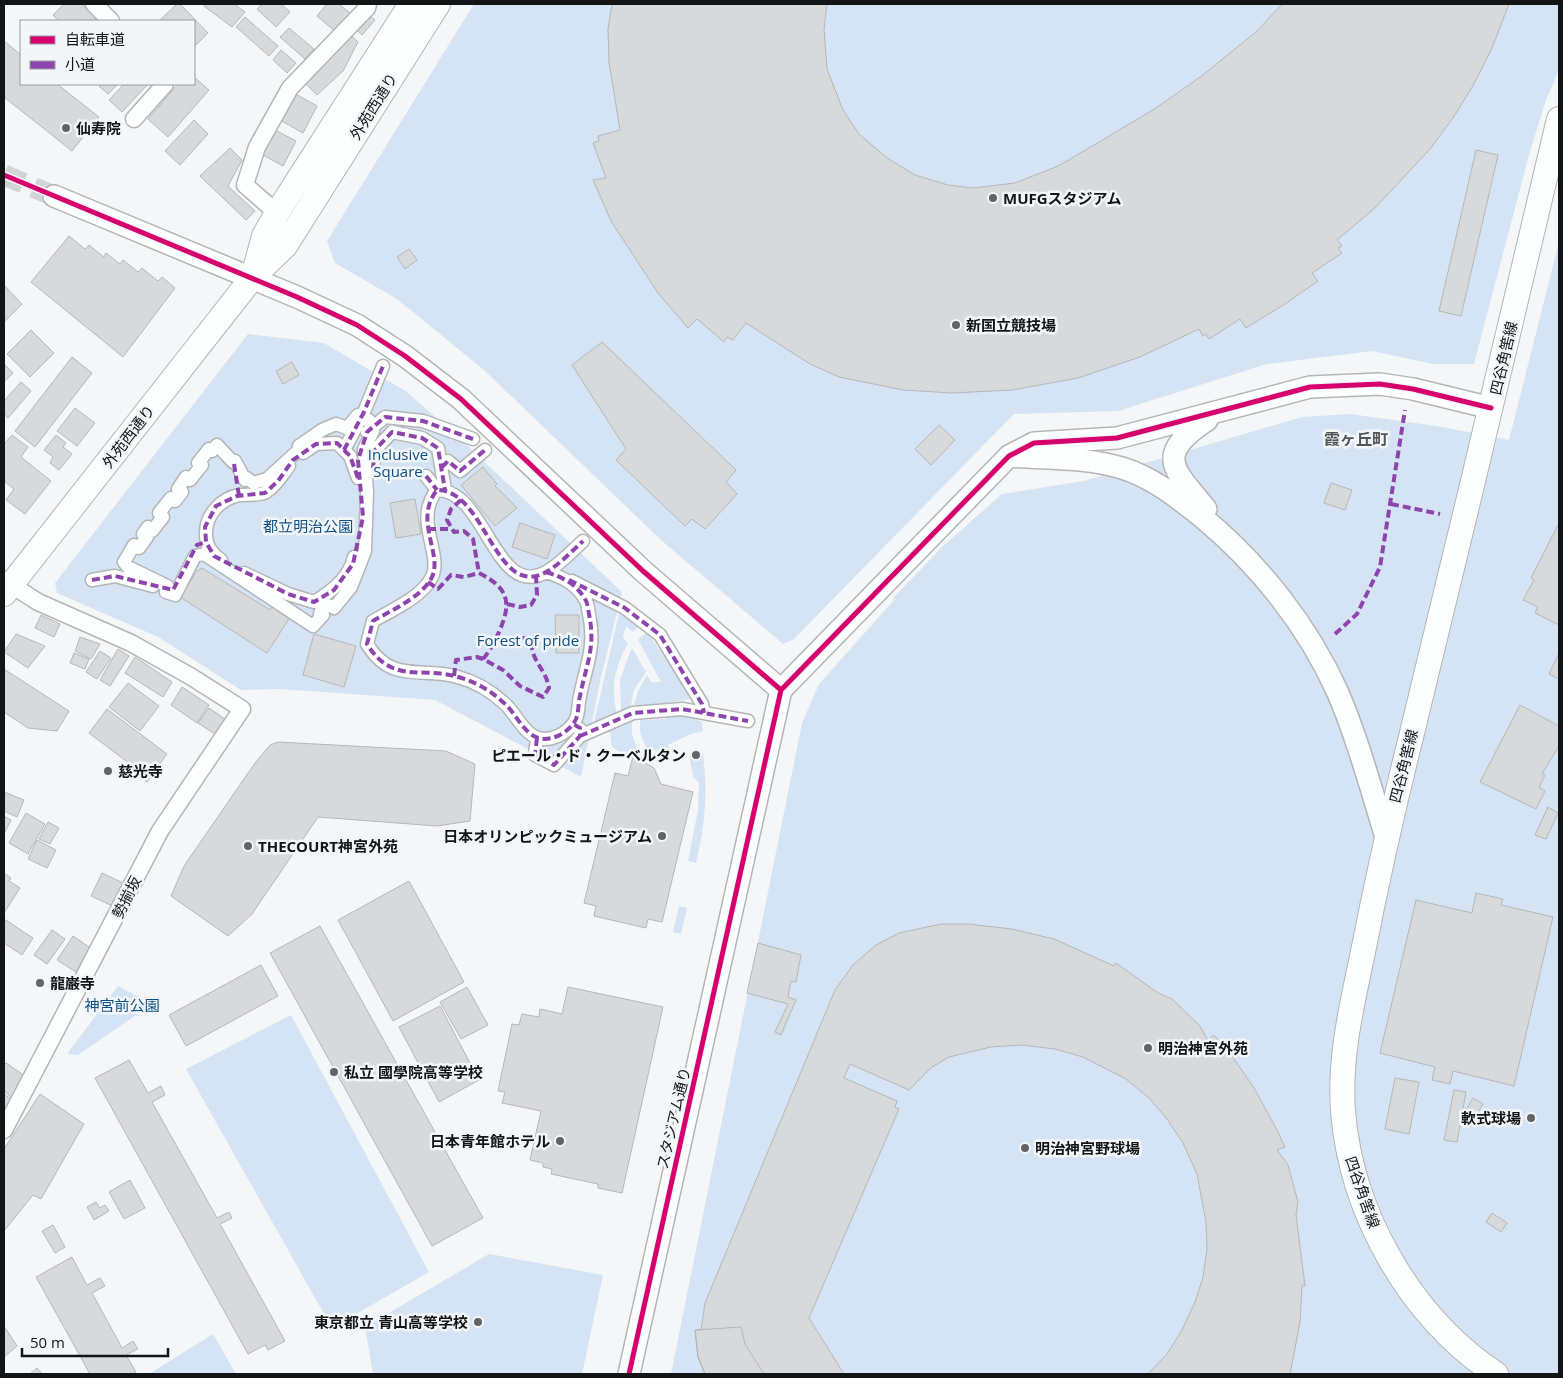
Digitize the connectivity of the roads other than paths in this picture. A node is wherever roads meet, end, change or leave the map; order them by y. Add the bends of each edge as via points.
1 (94, 4) edge
2 (368, 4) edge
3 (411, 4) edge
4 (438, 4) edge
5 (111, 20) edge
6 (164, 85) edge
7 (134, 119) dead end
8 (1559, 120) edge
9 (54, 196) tunnel mouth
10 (277, 213) junction
11 (252, 278) junction
12 (383, 366) dead end
13 (1491, 408) junction
14 (1220, 411) junction
15 (361, 417) junction
16 (372, 428) junction
17 (472, 439) dead end
18 (344, 450) junction
19 (485, 450) dead end
20 (1009, 456) junction
21 (234, 464) dead end
22 (442, 467) junction
23 (367, 471) junction
24 (426, 476) dead end
25 (441, 490) junction
26 (238, 496) junction
27 (583, 541) dead end
28 (206, 542) junction
29 (1248, 559) junction
30 (546, 572) junction
31 (567, 578) junction
32 (92, 580) dead end
33 (6, 586) edge
34 (167, 589) junction
35 (781, 690) junction
36 (704, 713) junction
37 (748, 720) dead end
38 (572, 723) junction
39 (580, 736) junction
40 (537, 738) junction
41 (1386, 837) junction
42 (5, 1127) edge
43 (629, 1374) edge
44 (1496, 1374) edge

1 - 5 street
2 - 10 street via 290,88 257,147 245,185
3 - 10 main road, 外苑西通り
4 - 11 main road, 外苑西通り via 285,246
6 - 7 street
8 - 13 main road, 四谷角筈線
9 - 11 street
10 - 11 main road, 外苑西通り via 264,236
11 - 33 main road, 外苑西通り
11 - 35 street via 357,325 435,378 535,467 643,571
12 - 15 street
13 - 14 street via 1413,389 1380,384 1342,384 1310,387
13 - 41 main road, 四谷角筈線
14 - 20 street via 1117,438 1034,443
14 - 29 street via 1180,441 1175,449 1174,465 1182,482
15 - 16 street via 369,420
15 - 18 street
15 - 34 street via 358,415 347,428 336,424 322,430 267,478 253,483 247,478 245,480 235,461 232,462 217,445 212,451 209,449 198,463 202,465 190,480 186,477 178,489 182,492 175,501 171,498 158,514 163,517 152,531 148,527 143,534 147,537 139,548 134,545 125,557 128,567 167,586
16 - 17 street via 385,417 414,420
16 - 23 street via 367,432 358,460
18 - 23 street
18 - 26 street via 337,443 316,444 293,460 265,493
19 - 22 street via 460,471 448,461
20 - 29 street via 1092,461 1142,475 1195,511
20 - 35 street
21 - 26 street
22 - 23 street via 438,448 422,438 392,432 375,450
22 - 25 street
23 - 28 street via 363,516 353,564 334,590 314,602 241,572 214,556
23 - 34 street via 364,551 351,587 334,608 324,604 320,614 323,616 313,626 204,554 195,556 175,595 166,592
24 - 25 street
25 - 30 street via 458,496 512,572 523,576
25 - 40 street via 428,501 428,532 434,562 432,576 419,592 374,622 367,644 376,658 395,669 420,674 449,674 477,683 505,704
26 - 28 street via 216,506 205,527
27 - 30 street
28 - 34 street via 197,545 173,590
29 - 41 street via 1295,618 1337,692
30 - 31 street
31 - 36 street via 625,608 660,635 702,704
31 - 38 street via 586,600 591,650 576,719
32 - 34 street via 115,576
33 - 42 street, 勢揃坂 via 131,643 242,709 160,831
35 - 43 street, スタジアム通り
36 - 37 street
36 - 39 street via 682,709 634,713
38 - 39 street via 580,728
38 - 40 street via 565,732 552,738
39 - 40 street via 554,766 535,755
41 - 44 main road, 四谷角筈線 via 1343,1050 1343,1110 1351,1166 1370,1218 1392,1262 1452,1339

